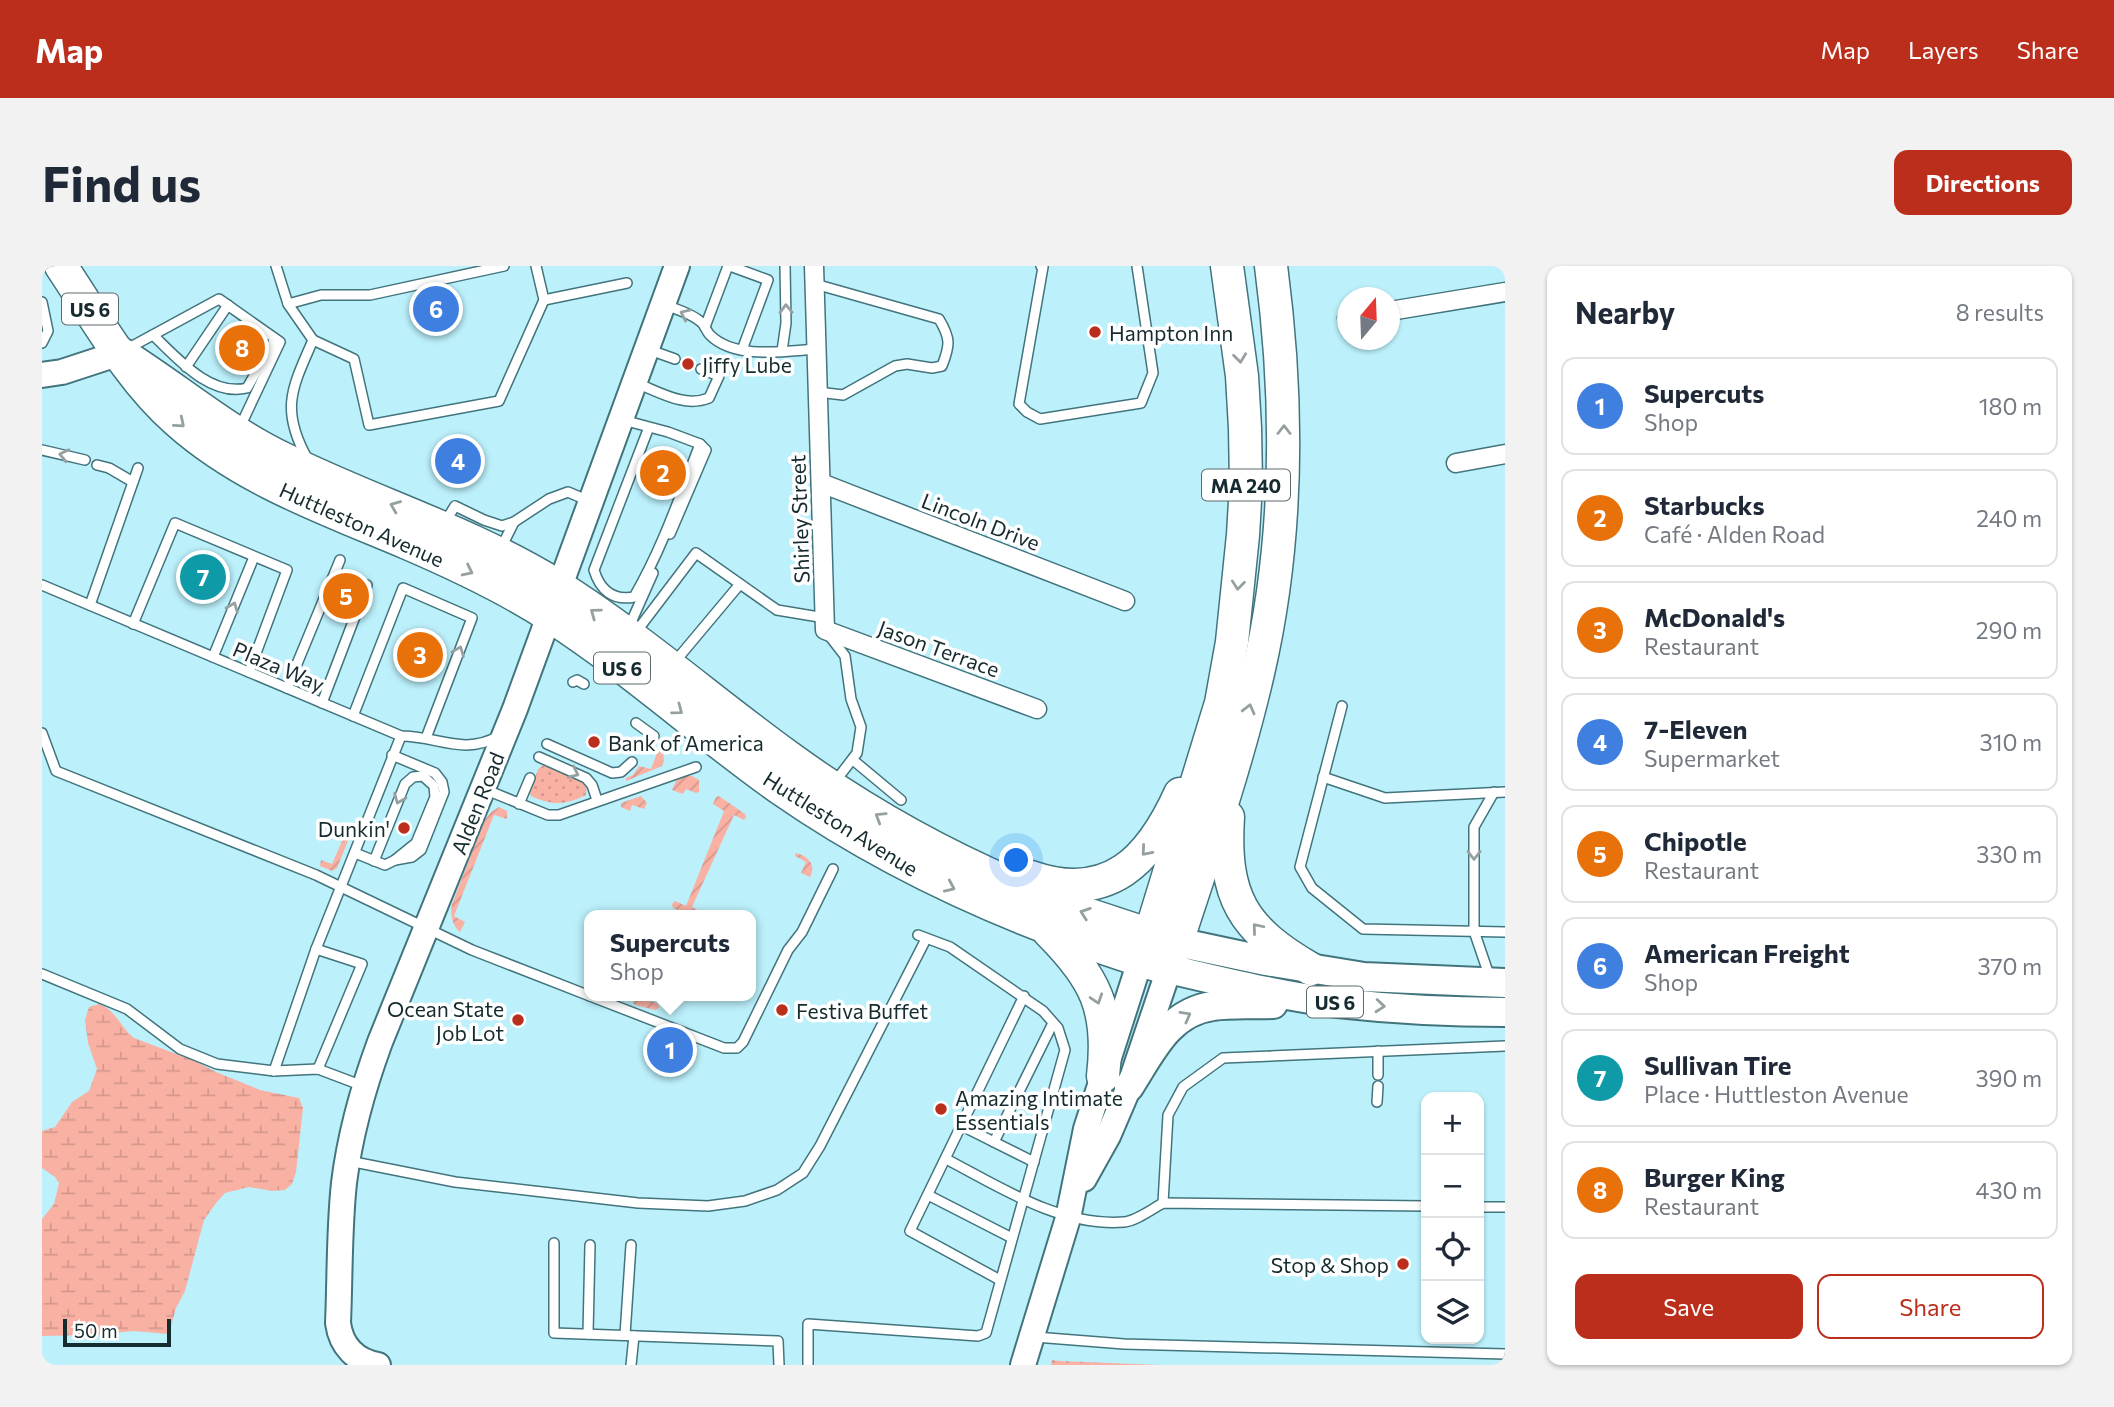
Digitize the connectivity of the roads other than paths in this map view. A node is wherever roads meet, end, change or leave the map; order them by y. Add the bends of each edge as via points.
1 (61, 266) edge
2 (276, 266) edge
3 (504, 266) edge
4 (536, 266) edge
5 (729, 266) edge
6 (785, 266) edge
7 (814, 266) edge
8 (1042, 266) edge
9 (1137, 266) edge
10 (1227, 266) edge
11 (1271, 266) edge
12 (676, 267) edge
13 (627, 283) dead end
14 (815, 284) junction
15 (1505, 292) edge
16 (544, 300) junction
17 (42, 302) edge
18 (288, 304) junction
19 (663, 304) junction
20 (228, 305) junction
21 (1400, 309) edge
22 (705, 327) junction
23 (153, 335) junction
24 (313, 340) junction
25 (277, 341) junction
26 (42, 343) edge
27 (647, 348) junction
28 (817, 349) junction
29 (743, 350) junction
30 (782, 351) junction
31 (120, 353) junction
32 (675, 359) dead end
33 (186, 367) junction
34 (701, 369) dead end
35 (42, 375) edge
36 (635, 382) junction
37 (818, 393) junction
38 (621, 419) junction
39 (649, 427) junction
40 (237, 433) junction
41 (700, 444) junction
42 (42, 450) edge
43 (1505, 454) edge
44 (85, 460) dead end
45 (308, 460) dead end
46 (1456, 463) dead end
47 (97, 465) dead end
48 (138, 468) dead end
49 (133, 482) junction
50 (821, 483) junction
51 (591, 502) junction
52 (449, 516) junction
53 (514, 522) junction
54 (499, 553) junction
55 (254, 557) junction
56 (340, 560) dead end
57 (740, 584) junction
58 (42, 585) edge
59 (367, 585) dead end
60 (1125, 601) dead end
61 (555, 602) junction
62 (90, 605) junction
63 (133, 624) junction
64 (825, 624) junction
65 (628, 637) junction
66 (213, 657) junction
67 (670, 668) junction
68 (248, 672) junction
69 (573, 682) dead end
70 (584, 684) dead end
71 (287, 688) junction
72 (322, 704) junction
73 (1221, 704) junction
74 (1342, 706) dead end
75 (1037, 709) dead end
76 (353, 716) junction
77 (636, 723) dead end
78 (506, 731) junction
79 (42, 733) edge
80 (647, 735) dead end
81 (401, 736) junction
82 (426, 738) junction
83 (547, 744) dead end
84 (392, 755) junction
85 (538, 757) dead end
86 (853, 760) junction
87 (632, 762) dead end
88 (696, 767) dead end
89 (1231, 774) junction
90 (1323, 777) junction
91 (530, 778) dead end
92 (831, 787) junction
93 (482, 788) junction
94 (1494, 792) junction
95 (1505, 792) edge
96 (597, 800) junction
97 (901, 800) dead end
98 (519, 804) junction
99 (925, 843) junction
100 (355, 853) junction
101 (395, 860) junction
102 (374, 861) junction
103 (833, 869) dead end
104 (340, 889) junction
105 (1043, 926) junction
106 (426, 929) junction
107 (1474, 931) junction
108 (1505, 932) edge
109 (316, 949) junction
110 (1159, 952) junction
111 (1311, 969) junction
112 (42, 974) edge
113 (1499, 983) edge
114 (584, 994) edge
115 (1024, 996) junction
116 (603, 1001) edge
117 (1336, 1003) junction
118 (1505, 1012) edge
119 (1053, 1023) junction
120 (1505, 1046) edge
121 (1378, 1051) junction
122 (318, 1069) junction
123 (274, 1071) junction
124 (1378, 1075) dead end
125 (1116, 1082) junction
126 (364, 1086) junction
127 (1378, 1086) dead end
128 (1377, 1102) dead end
129 (962, 1126) junction
130 (995, 1142) junction
131 (946, 1159) junction
132 (347, 1161) junction
133 (1034, 1162) junction
134 (928, 1195) junction
135 (1023, 1199) junction
136 (1163, 1203) junction
137 (1421, 1206) edge
138 (1071, 1207) junction
139 (1484, 1207) edge
140 (1505, 1207) edge
141 (1012, 1238) junction
142 (554, 1244) dead end
143 (590, 1245) dead end
144 (631, 1245) dead end
145 (1000, 1280) junction
146 (588, 1334) junction
147 (629, 1335) junction
148 (1031, 1337) junction
149 (1505, 1354) edge
150 (378, 1365) edge
151 (631, 1365) edge
152 (779, 1365) edge
153 (808, 1365) edge
154 (1023, 1365) edge

1 - 31 highway, Huttleston Avenue / US 6
2 - 18 lane
3 - 18 lane via 370,295 321,295
4 - 16 lane
5 - 22 lane
5 - 29 lane via 768,280
30 -> 6 lane
7 - 14 street, Shirley Street
8 - 9 lane via 1020,404 1040,419 1141,403 1153,373
10 -> 73 highway, MA 240 via 1242,376 1246,484 1238,590
89 -> 11 highway, MA 240 via 1263,645 1283,484 1283,374
12 - 19 main road, Alden Road
13 - 16 lane
14 - 28 street, Shirley Street
14 - 37 lane via 939,319 949,348 942,366 895,366 843,395
15 - 21 street
16 - 24 lane via 499,401 369,425 354,359
17 - 26 lane via 48,331
18 - 24 lane
22 -> 19 lane via 693,316
19 - 27 main road, Alden Road
20 - 23 lane via 219,299
20 - 25 lane
20 - 33 lane
22 - 29 lane via 711,336
23 - 31 lane
23 - 33 lane
24 - 45 lane via 297,375 290,418
25 - 33 lane via 247,388 232,392
25 - 40 lane
27 - 32 lane
27 - 36 main road, Alden Road
28 - 30 lane
28 - 37 street, Shirley Street
29 - 30 lane
31 - 35 main road
31 - 40 highway, Huttleston Avenue / US 6
31 -> 61 highway, Huttleston Avenue / US 6 via 178,423 243,468 289,493 482,577
34 - 36 lane via 719,376 709,398 697,403
36 - 38 main road, Alden Road
37 - 50 street, Shirley Street
38 - 39 lane
38 - 51 main road, Alden Road
39 - 41 lane
39 - 41 lane via 594,570 606,591 625,599 634,597 661,544
52 -> 40 highway, Huttleston Avenue / US 6 via 285,460
41 - 65 lane via 706,450
44 -> 42 lane
43 - 46 street
47 - 49 lane
48 - 49 lane
49 - 62 lane
50 - 60 street, Lincoln Drive
50 - 64 street, Shirley Street
51 - 53 lane via 568,492
51 - 61 main road, Alden Road
52 - 53 lane via 502,526
52 - 54 highway, Huttleston Avenue / US 6
53 - 54 lane
54 - 61 highway, Huttleston Avenue / US 6
55 - 63 lane via 175,523
66 -> 55 lane
55 - 68 lane via 287,570
56 - 71 lane
57 - 64 lane via 777,610
57 - 65 lane via 696,553
57 - 67 lane
58 - 62 lane, Plaza Way
59 - 72 lane
65 -> 61 highway, Huttleston Avenue / US 6
61 - 78 main road, Alden Road
61 -> 105 highway, Huttleston Avenue / US 6 via 614,662 823,817 938,882
62 - 63 lane, Plaza Way
63 - 66 lane, Plaza Way
64 - 75 street, Jason Terrace
64 - 86 lane via 845,656 851,699 861,727
65 - 67 highway, Huttleston Avenue / US 6
66 - 68 lane, Plaza Way
67 - 92 highway, Huttleston Avenue / US 6
68 - 71 lane, Plaza Way
69 - 70 lane
71 - 72 lane, Plaza Way
72 - 76 lane, Plaza Way
73 -> 99 highway via 1156,838 1142,857 1112,877 1084,885 1056,884
73 - 110 highway, MA 240
74 - 90 lane
76 - 81 lane, Plaza Way
82 -> 76 lane via 472,618 403,588
77 - 80 lane
78 - 82 lane, Plaza Way via 485,743 466,746
78 - 93 main road, Alden Road
79 - 104 lane via 56,771 316,875
81 - 82 lane, Plaza Way
81 - 84 lane
83 - 87 lane via 612,773
84 - 100 lane
84 - 101 lane via 435,774 443,789 423,847 416,855
85 -> 96 lane via 586,778
86 - 92 lane
86 - 97 lane
88 - 96 lane
89 - 110 highway, MA 240
111 -> 89 highway via 1266,939 1232,886 1227,850
90 - 94 lane via 1385,798
90 - 107 lane via 1300,867 1312,888 1363,929
91 - 98 lane
99 -> 92 highway, Huttleston Avenue / US 6
93 - 98 lane
93 - 106 main road, Alden Road
94 - 95 lane
94 -> 107 lane via 1474,827
96 - 98 lane via 552,816
110 -> 99 highway, Huttleston Avenue / US 6
100 - 102 lane
100 - 104 lane
101 - 102 lane via 385,865
101 -> 102 lane via 415,845 435,797 434,786 423,776 405,784
103 - 116 lane via 737,1048 723,1048
104 - 106 lane
104 - 109 lane
105 - 110 highway, Huttleston Avenue / US 6
105 -> 125 highway via 1076,959 1093,985
106 - 114 lane
106 - 126 main road, Alden Road
107 - 108 lane
107 - 113 lane
109 - 122 lane via 362,964
109 - 123 lane
110 - 111 main road, Huttleston Avenue / US 6
110 - 117 main road, Huttleston Avenue / US 6 via 1250,988
110 - 125 main road
111 - 113 main road, Huttleston Avenue / US 6 via 1390,979
112 - 123 lane via 127,1009 180,1049 217,1064
115 - 119 lane
115 - 129 lane
115 - 132 lane via 950,947 922,937 821,1146 803,1172 777,1190 745,1201 708,1206 638,1203 455,1182
117 -> 118 main road, Huttleston Avenue / US 6
125 -> 117 main road via 1189,1012 1227,1004
119 - 130 lane
119 - 133 lane via 1065,1050
120 - 121 lane
121 - 124 lane
121 - 136 lane via 1223,1058 1183,1087 1168,1115
122 - 123 lane
122 - 126 lane
125 - 138 main road via 1086,1129
126 - 132 main road, Alden Road
127 - 128 lane
129 - 130 lane
129 - 131 lane
130 - 133 lane
131 - 134 lane
131 - 135 lane
132 - 150 main road, Alden Road via 338,1323 349,1349
133 - 135 lane
134 - 141 lane
134 - 145 lane via 910,1231
135 - 138 lane
135 - 141 lane
136 - 137 lane
136 - 138 lane via 1127,1223
138 - 148 main road
139 - 140 lane
141 - 145 lane
142 - 146 lane via 554,1333
143 - 146 lane
144 - 147 lane
145 - 153 lane via 986,1333 808,1324
146 - 147 lane
147 - 151 lane
147 - 152 lane via 778,1341
148 - 149 lane via 1124,1344
148 - 154 main road

